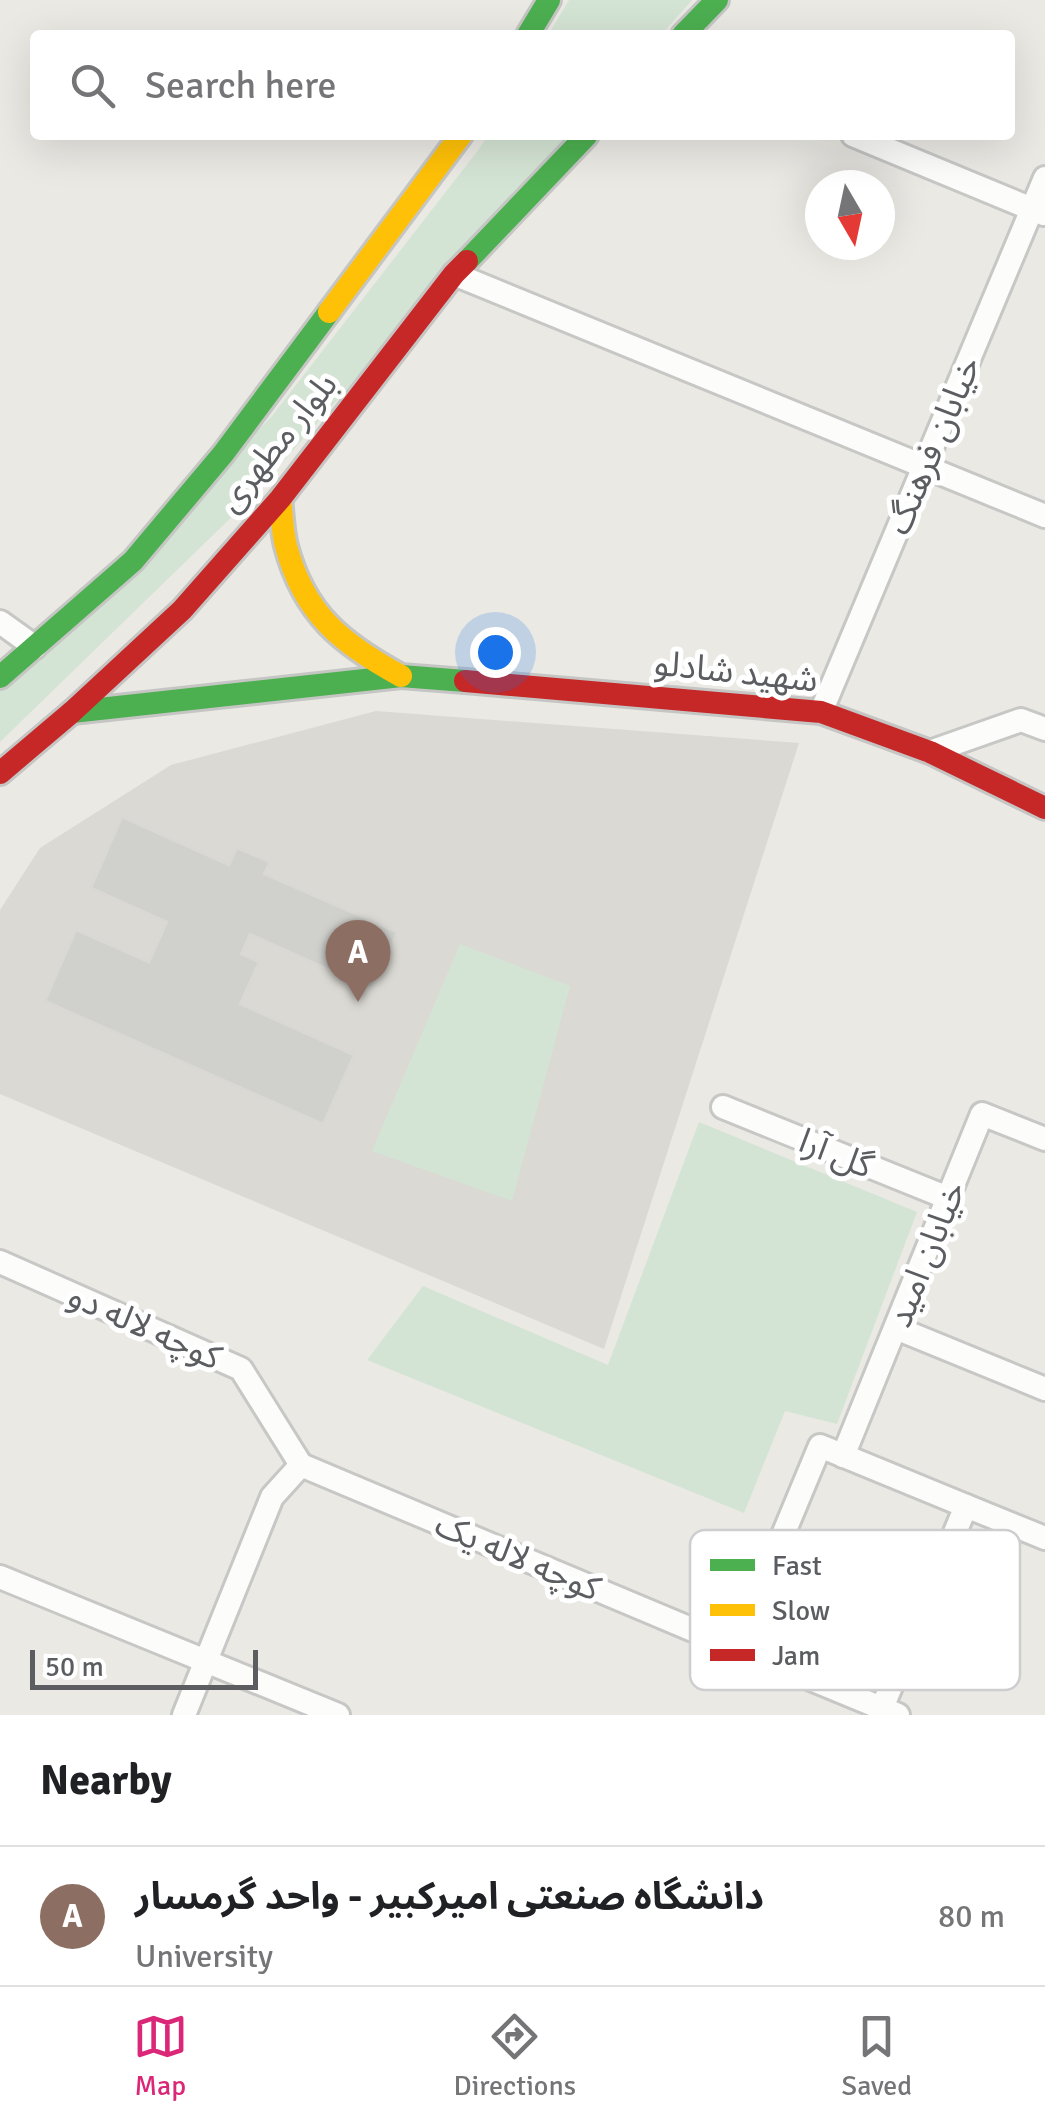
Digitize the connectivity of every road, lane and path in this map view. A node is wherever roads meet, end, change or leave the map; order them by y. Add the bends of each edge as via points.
1 (549, 0) edge
2 (717, 0) edge
3 (531, 30) edge
4 (688, 30) edge
5 (457, 140) edge
6 (582, 140) edge
7 (865, 140) edge
8 (1045, 178) edge
9 (1038, 211) edge
10 (454, 274) junction
11 (924, 466) junction
12 (280, 499) junction
13 (1045, 516) edge
14 (0, 622) edge
15 (34, 648) junction
16 (402, 676) junction
17 (0, 677) edge
18 (72, 712) junction
19 (820, 712) junction
20 (1045, 729) edge
21 (930, 752) junction
22 (0, 773) edge
23 (1045, 808) edge
24 (723, 1108) dead end
25 (1045, 1139) edge
26 (948, 1198) junction
27 (0, 1264) edge
28 (896, 1328) junction
29 (1045, 1388) edge
30 (844, 1456) junction
31 (301, 1465) junction
32 (966, 1506) junction
33 (785, 1530) edge
34 (957, 1530) edge
35 (1045, 1538) edge
36 (0, 1577) edge
37 (690, 1629) edge
38 (206, 1661) junction
39 (817, 1690) edge
40 (846, 1705) edge
41 (890, 1712) edge
42 (184, 1715) edge
43 (338, 1715) edge

1 - 3 main road
2 - 4 main road
5 - 15 main road, بلوار مطهری via 224,454 133,561
6 - 10 main road, بلوار مطهری
7 - 9 street
8 - 9 street, خیابان فرهنگ
9 - 11 street, خیابان فرهنگ
10 - 11 street
10 - 12 main road, بلوار مطهری
11 - 13 street
11 - 19 street, خیابان فرهنگ
12 - 16 main road via 290,558 326,625
12 - 18 main road, بلوار مطهری via 182,610
14 - 15 street
15 - 17 main road, بلوار مطهری
16 - 18 main road
16 - 19 main road, شهید شادلو
18 - 22 main road, بلوار مطهری
19 - 21 main road, شهید شادلو
20 - 21 street via 1021,720
21 - 23 main road, شهید شادلو
24 - 26 street, گل آرا
25 - 26 street, خیابان امید via 982,1114
26 - 28 street, خیابان امید
27 - 31 street, کوچه لاله دو via 241,1369
28 - 29 street
28 - 30 street, خیابان امید
30 - 32 street
30 - 33 street via 820,1446
31 - 37 street, کوچه لاله یک
31 - 38 street via 272,1497
32 - 34 street
32 - 35 street
36 - 38 street
38 - 42 street
38 - 43 street
39 - 40 street, کوچه لاله یک
40 - 41 street, کوچه لاله یک

